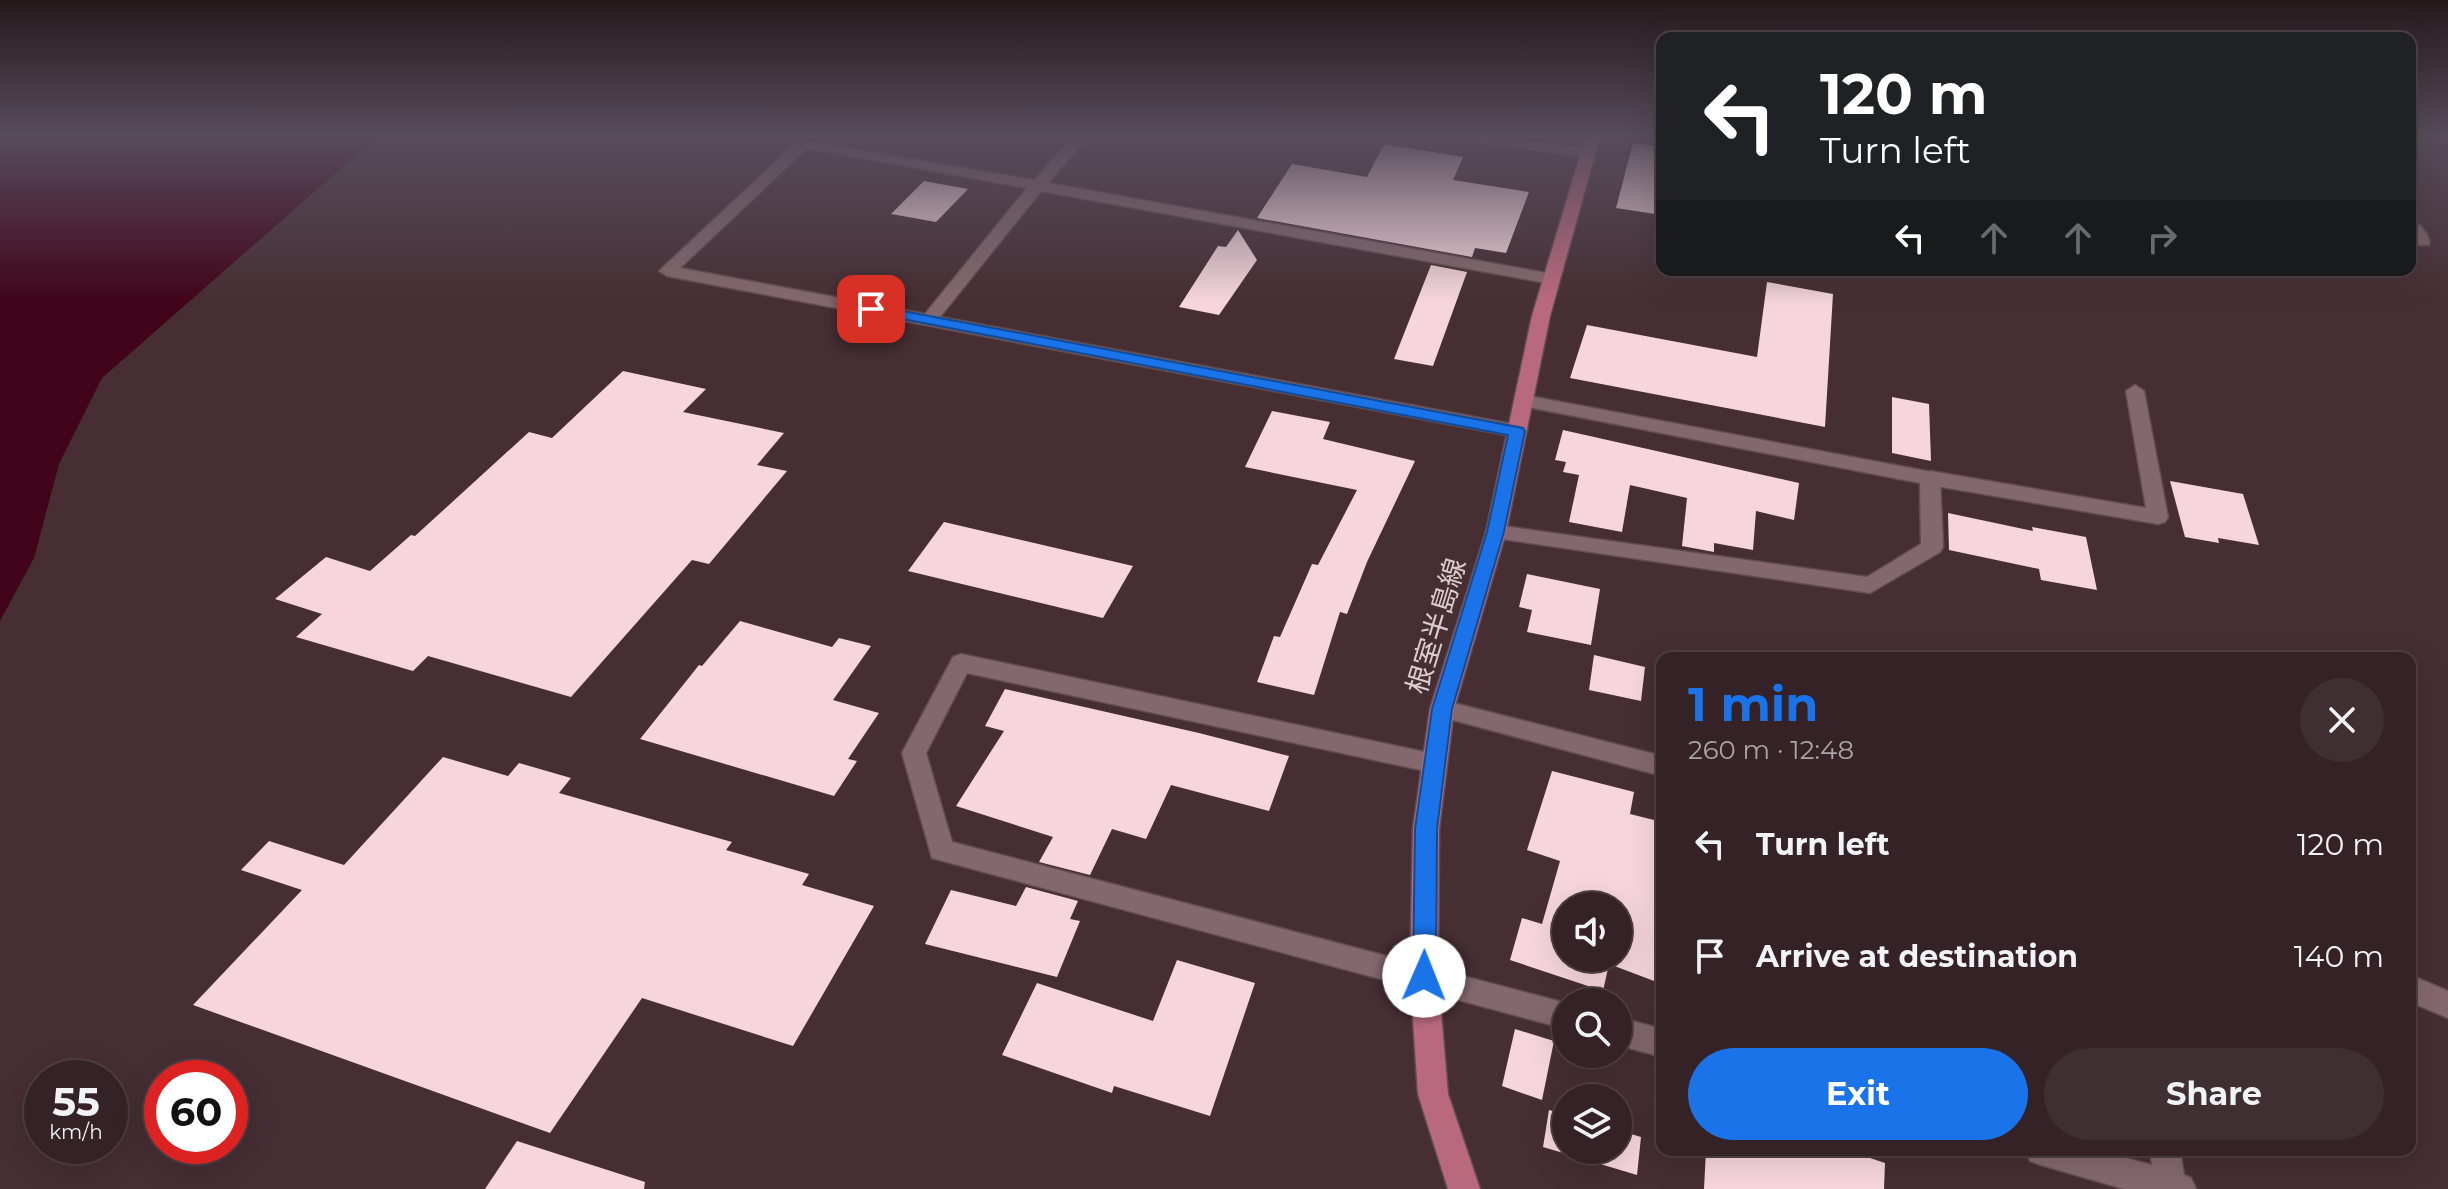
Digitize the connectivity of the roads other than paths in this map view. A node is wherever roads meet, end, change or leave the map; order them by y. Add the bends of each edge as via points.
1 (752, 191) edge
2 (1032, 191) edge
3 (1061, 191) edge
4 (1577, 191) edge
5 (2416, 232) edge
6 (2423, 242) dead end
7 (1552, 279) junction
8 (929, 320) junction
9 (2135, 391) dead end
10 (1524, 401) junction
11 (1517, 431) junction
12 (1930, 478) junction
13 (1496, 532) junction
14 (1442, 709) junction
15 (1435, 763) junction
16 (1656, 764) edge
17 (1424, 976) junction
18 (2416, 991) edge
19 (2448, 1005) edge
20 (1552, 1012) edge
21 (1632, 1035) edge
22 (1656, 1041) edge
23 (2062, 1156) edge
24 (2167, 1156) edge
25 (2175, 1188) edge
26 (1464, 1189) edge

1 - 8 street via 667,271
2 - 8 street
3 - 7 street
4 - 7 main road, 根室半島線
5 - 6 street
7 - 10 main road, 根室半島線
8 - 11 street
9 - 12 street via 2158,517
10 - 11 main road, 根室半島線
10 - 12 street
11 - 13 main road, 根室半島線
12 - 13 street via 1932,547 1870,585
13 - 14 main road, 根室半島線
14 - 15 main road, 根室半島線
14 - 16 street
15 - 17 main road, 根室半島線 via 1426,829
15 - 17 street via 961,663 914,753 941,850
17 - 20 street
17 - 26 main road, 根室半島線 via 1433,1094
18 - 19 street
21 - 22 street
23 - 25 street
24 - 25 street

